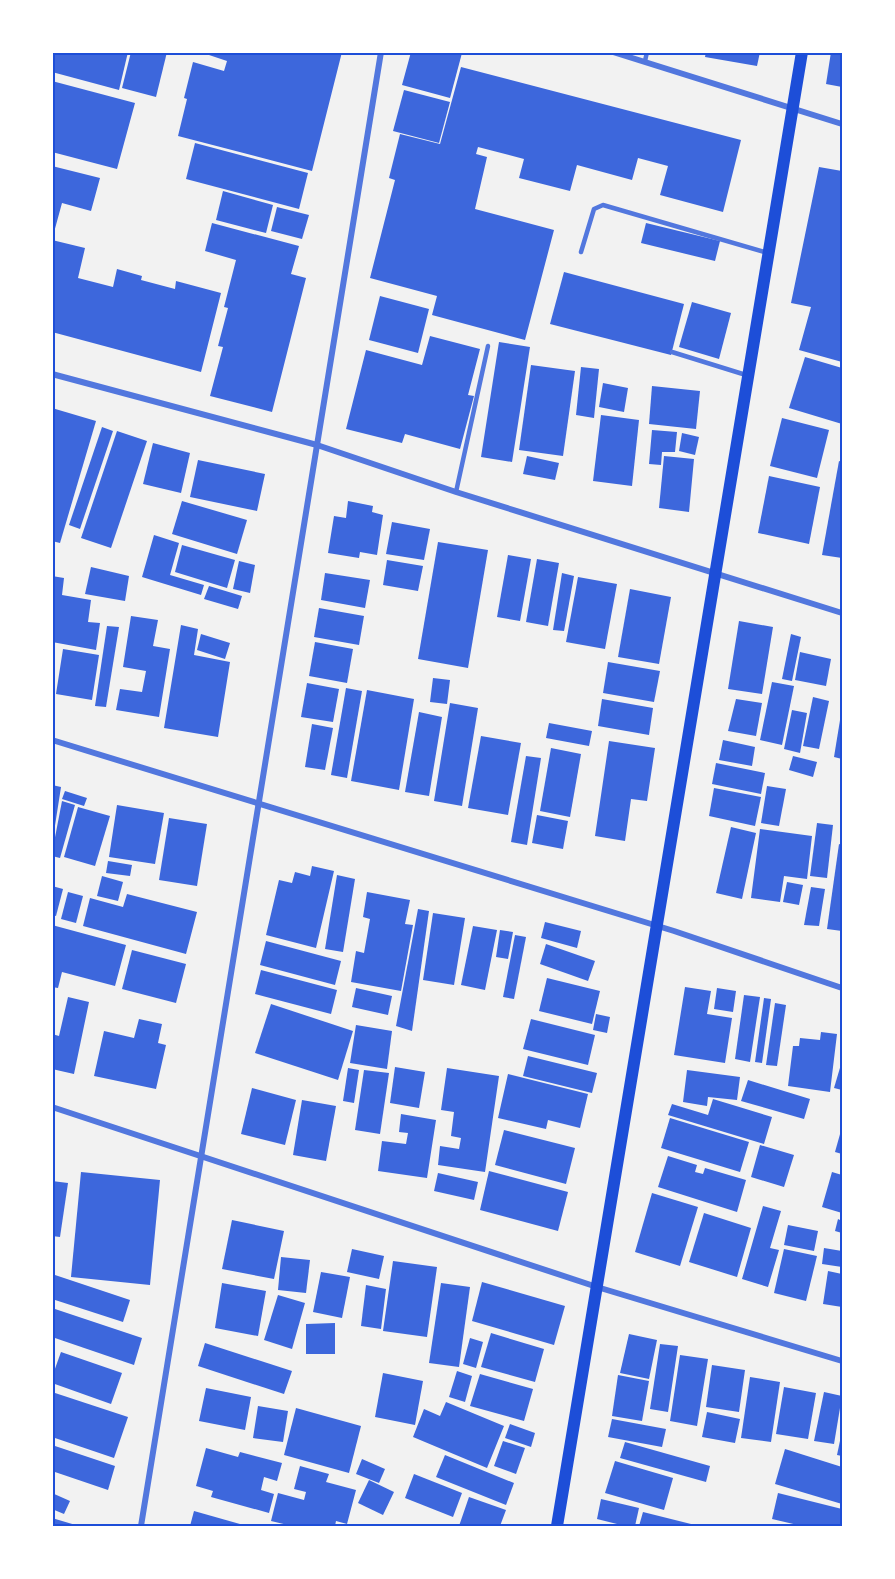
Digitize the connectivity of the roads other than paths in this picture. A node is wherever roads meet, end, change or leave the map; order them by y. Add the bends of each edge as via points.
1 (381, 52) edge
2 (613, 52) edge
3 (647, 52) edge
4 (802, 52) edge
5 (645, 61) junction
6 (792, 109) junction
7 (843, 124) edge
8 (581, 252) dead end
9 (768, 253) junction
10 (488, 346) dead end
11 (672, 352) dead end
12 (52, 374) edge
13 (748, 376) junction
14 (317, 445) junction
15 (456, 492) junction
16 (715, 574) junction
17 (843, 612) edge
18 (52, 740) edge
19 (259, 805) junction
20 (657, 926) junction
21 (843, 988) edge
22 (52, 1107) edge
23 (202, 1155) junction
24 (597, 1287) junction
25 (843, 1361) edge
26 (141, 1527) edge
27 (557, 1527) edge

1 - 14 street
2 - 5 street
3 - 5 lane
4 - 6 main road
5 - 6 street
6 - 7 street
6 - 9 main road
8 - 9 lane via 594,209 603,205
9 - 13 main road
10 - 15 lane
11 - 13 lane
12 - 14 street
13 - 16 main road
14 - 15 street
14 - 19 street
15 - 16 street
16 - 17 street
16 - 20 main road
18 - 19 street
19 - 20 street
19 - 23 street
20 - 21 street
20 - 24 main road
22 - 23 street
23 - 24 street
23 - 26 street
24 - 25 street
24 - 27 main road

